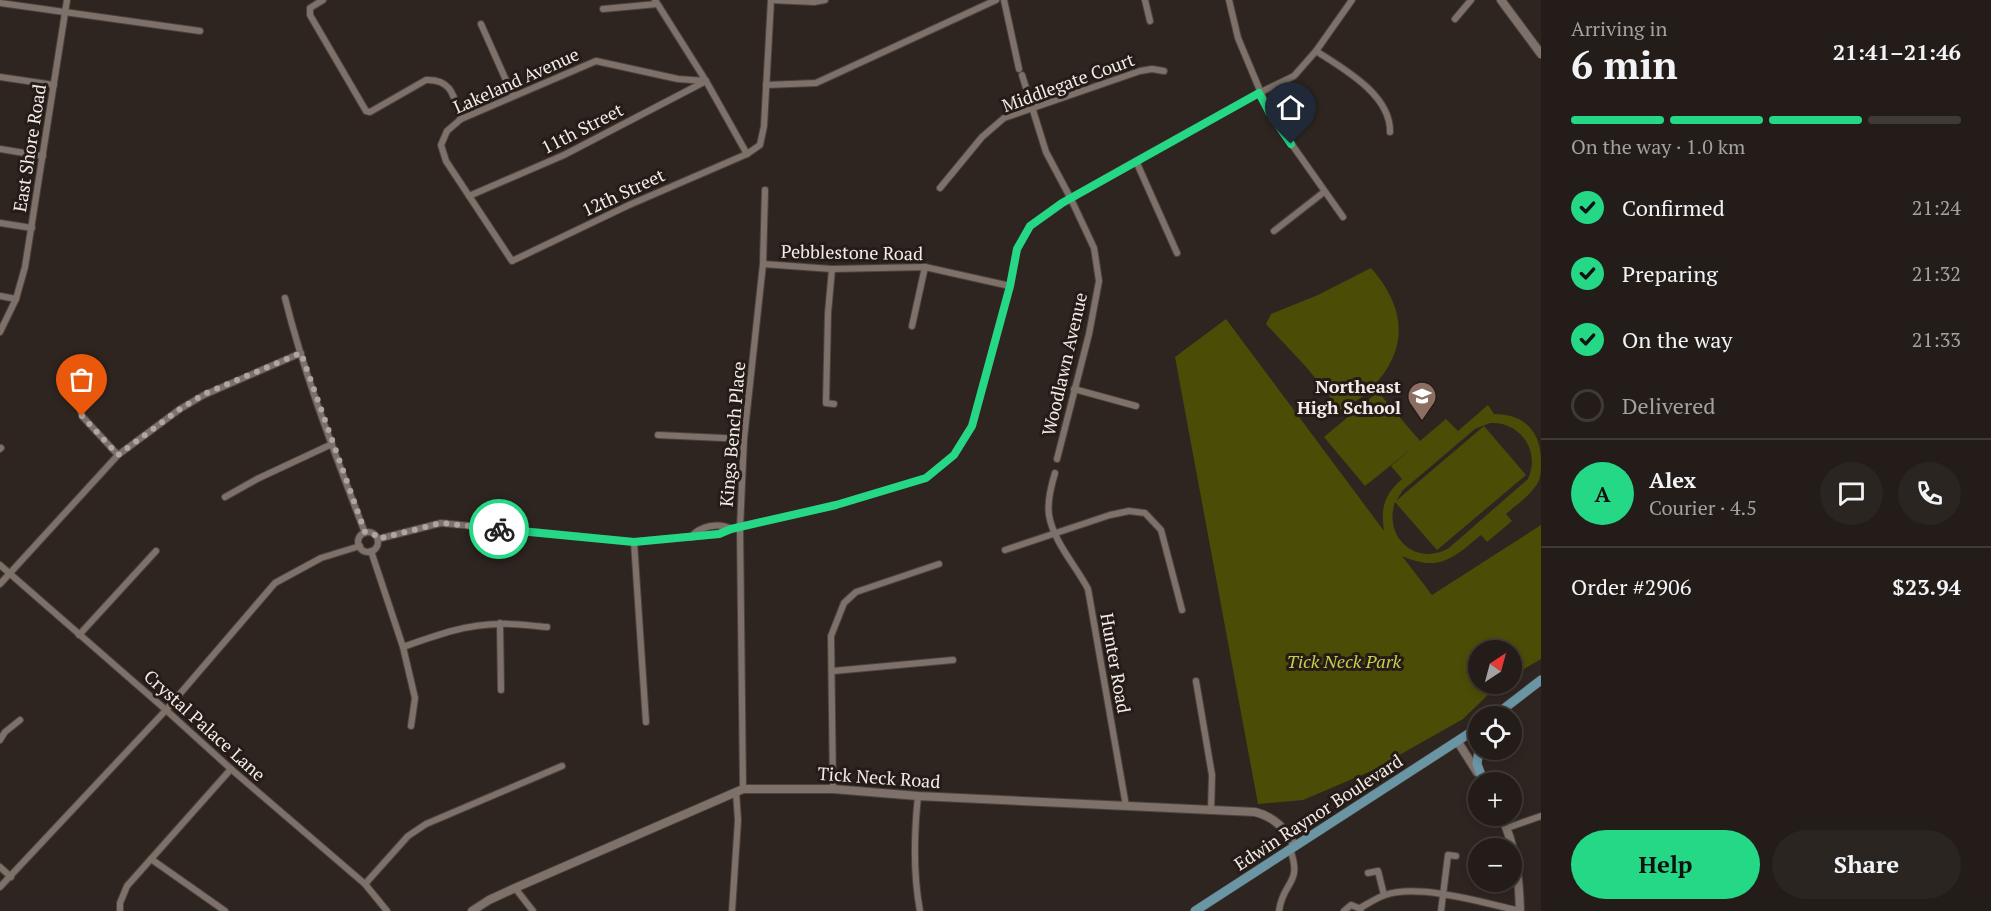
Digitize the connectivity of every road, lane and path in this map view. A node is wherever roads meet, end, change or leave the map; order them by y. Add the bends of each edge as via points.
1 (67, 0) edge
2 (323, 0) edge
3 (771, 0) edge
4 (825, 0) edge
5 (996, 0) edge
6 (1004, 0) edge
7 (1145, 0) edge
8 (1229, 0) edge
9 (1352, 0) edge
10 (1471, 0) edge
11 (1501, 0) edge
12 (656, 2) edge
13 (0, 3) edge
14 (603, 9) dead end
15 (65, 14) junction
16 (1455, 19) dead end
17 (1150, 21) dead end
18 (481, 24) dead end
19 (200, 32) dead end
20 (1316, 51) junction
21 (1541, 54) edge
22 (1164, 71) dead end
23 (0, 77) edge
24 (706, 81) junction
25 (54, 85) junction
26 (766, 85) junction
27 (1259, 93) junction
28 (513, 96) junction
29 (1031, 109) junction
30 (461, 119) junction
31 (1390, 132) dead end
32 (0, 149) edge
33 (747, 154) junction
34 (43, 156) junction
35 (1136, 161) junction
36 (940, 188) dead end
37 (765, 190) dead end
38 (1324, 192) junction
39 (469, 196) junction
40 (1071, 199) junction
41 (1343, 217) dead end
42 (0, 223) edge
43 (32, 228) junction
44 (1274, 231) dead end
45 (1177, 253) dead end
46 (763, 264) junction
47 (925, 267) junction
48 (832, 269) junction
49 (1010, 286) junction
50 (0, 296) edge
51 (285, 298) dead end
52 (16, 299) junction
53 (912, 326) dead end
54 (0, 332) edge
55 (301, 353) junction
56 (70, 374) dead end
57 (1074, 389) junction
58 (834, 404) dead end
59 (1136, 406) dead end
60 (658, 435) dead end
61 (744, 439) junction
62 (332, 444) junction
63 (118, 455) junction
64 (1057, 459) dead end
65 (1054, 473) dead end
66 (225, 497) dead end
67 (740, 528) junction
68 (365, 532) junction
69 (1055, 534) junction
70 (378, 539) junction
71 (634, 542) junction
72 (360, 546) junction
73 (1005, 550) dead end
74 (156, 551) dead end
75 (371, 551) junction
76 (939, 564) dead end
77 (0, 565) edge
78 (9, 573) junction
79 (0, 584) edge
80 (1182, 610) dead end
81 (500, 624) junction
82 (547, 627) dead end
83 (79, 634) junction
84 (403, 647) junction
85 (953, 660) dead end
86 (832, 671) junction
87 (1541, 680) edge
88 (1196, 681) dead end
89 (501, 690) dead end
90 (1511, 704) joint
91 (1508, 706) edge
92 (166, 710) junction
93 (20, 720) dead end
94 (646, 722) dead end
95 (411, 726) dead end
96 (1468, 735) edge
97 (0, 740) edge
98 (1458, 742) junction
99 (562, 766) dead end
100 (231, 769) junction
101 (1477, 772) edge
102 (833, 789) junction
103 (739, 790) junction
104 (918, 796) junction
105 (1126, 806) junction
106 (1210, 811) junction
107 (1541, 816) edge
108 (1507, 828) joint
109 (1293, 848) junction
110 (1456, 856) dead end
111 (151, 859) junction
112 (0, 867) edge
113 (1368, 873) dead end
114 (11, 877) junction
115 (365, 884) junction
116 (0, 887) edge
117 (515, 888) junction
118 (1384, 895) junction
119 (1444, 896) junction
120 (1361, 910) edge
121 (120, 911) edge
122 (225, 911) edge
123 (387, 911) edge
124 (472, 911) edge
125 (533, 911) edge
126 (732, 911) edge
127 (920, 911) edge
128 (1195, 911) edge
129 (1279, 911) edge
130 (1344, 911) edge
131 (1441, 911) edge
132 (1520, 911) edge

1 - 15 street, East Shore Road
2 - 30 street via 310,8 310,15 366,111 426,80 435,80 450,89
3 - 4 street
3 - 26 street
5 - 26 street via 816,83
6 - 29 street, Woodlawn Avenue
7 - 17 street
8 - 27 street via 1238,38
9 - 20 street
10 - 16 street
11 - 21 street
12 - 14 street
12 - 24 street
13 - 15 street
15 - 19 street
15 - 25 street, East Shore Road
18 - 28 street
20 - 27 street via 1294,76
20 - 31 street via 1372,91 1388,114
22 - 29 street, Middlegate Court via 1140,71
23 - 25 street
24 - 28 street, Lakeland Avenue via 678,79 596,61
24 - 33 street
24 - 39 street, 11th Street via 564,155
25 - 34 street, East Shore Road
26 - 33 street via 760,145
27 - 35 street
27 - 38 street
28 - 30 street, Lakeland Avenue
29 - 36 street, Middlegate Court via 1004,118 982,137
29 - 40 street, Woodlawn Avenue via 1046,152
30 - 39 street, Lakeland Avenue via 447,131 441,145 446,161
32 - 34 street
33 - 39 street, 12th Street via 512,261
34 - 43 street, East Shore Road
35 - 40 street
35 - 45 street
37 - 46 street, Kings Bench Place
38 - 41 street
38 - 44 street
40 - 49 street via 1030,226 1017,249
40 - 57 street, Woodlawn Avenue via 1094,248 1099,281
42 - 43 street
43 - 52 street, East Shore Road
46 - 48 street, Pebblestone Road
46 - 61 street, Kings Bench Place
47 - 48 street, Pebblestone Road
47 - 49 street, Pebblestone Road
47 - 53 street
48 - 58 street via 826,404
49 - 67 street via 972,426 954,455 926,478
50 - 52 street
51 - 55 street
52 - 54 street, East Shore Road
55 - 62 street
55 - 63 street via 204,394
56 - 63 street via 82,416
57 - 59 street
57 - 64 street, Woodlawn Avenue
60 - 61 street
61 - 67 street, Kings Bench Place
62 - 66 street
62 - 68 street
63 - 78 street
65 - 69 street via 1049,514
67 - 71 street via 724,525 697,530 691,537
67 - 103 street, Kings Bench Place
68 - 70 street
68 - 72 street via 360,537
69 - 73 street
69 - 80 street via 1129,510 1145,513 1161,530
69 - 105 street, Hunter Road via 1088,589
70 - 71 street via 441,523
70 - 75 street
71 - 94 street
72 - 75 street
72 - 92 street via 321,558 275,583
74 - 83 street
75 - 84 street
76 - 86 street via 856,592 844,603 831,636
77 - 78 street, Crystal Palace Lane
78 - 79 street
78 - 83 street, Crystal Palace Lane
81 - 82 street
81 - 84 street via 453,630
81 - 89 street
83 - 92 street, Crystal Palace Lane
84 - 95 street via 415,698
85 - 86 street
86 - 102 street
87 - 90 main road
88 - 106 street via 1212,775
90 - 91 main road
92 - 100 street, Crystal Palace Lane
92 - 114 street
93 - 97 street
96 - 98 main road, Edwin Raynor Boulevard
98 - 101 street
98 - 109 main road, Edwin Raynor Boulevard
99 - 115 street via 426,824 408,836
100 - 111 street
100 - 115 street, Crystal Palace Lane
102 - 103 street, Tick Neck Road
102 - 104 street, Tick Neck Road
103 - 117 street, Tick Neck Road
103 - 126 street, Kings Bench Place
104 - 105 street, Tick Neck Road
104 - 127 street via 915,887
105 - 106 street, Tick Neck Road
106 - 109 street, Tick Neck Road via 1265,814 1281,825
107 - 108 street
108 - 132 street via 1517,867
109 - 128 main road, Edwin Raynor Boulevard
109 - 129 street via 1296,868
110 - 119 street via 1448,855
111 - 121 street via 127,886
111 - 122 street
112 - 114 street
113 - 118 street via 1378,871
114 - 116 street
115 - 123 street, Crystal Palace Lane
117 - 124 street, Tick Neck Road
117 - 125 street
118 - 119 street via 1414,892
118 - 120 street
119 - 131 street
119 - 132 street
120 - 130 street via 1351,905

